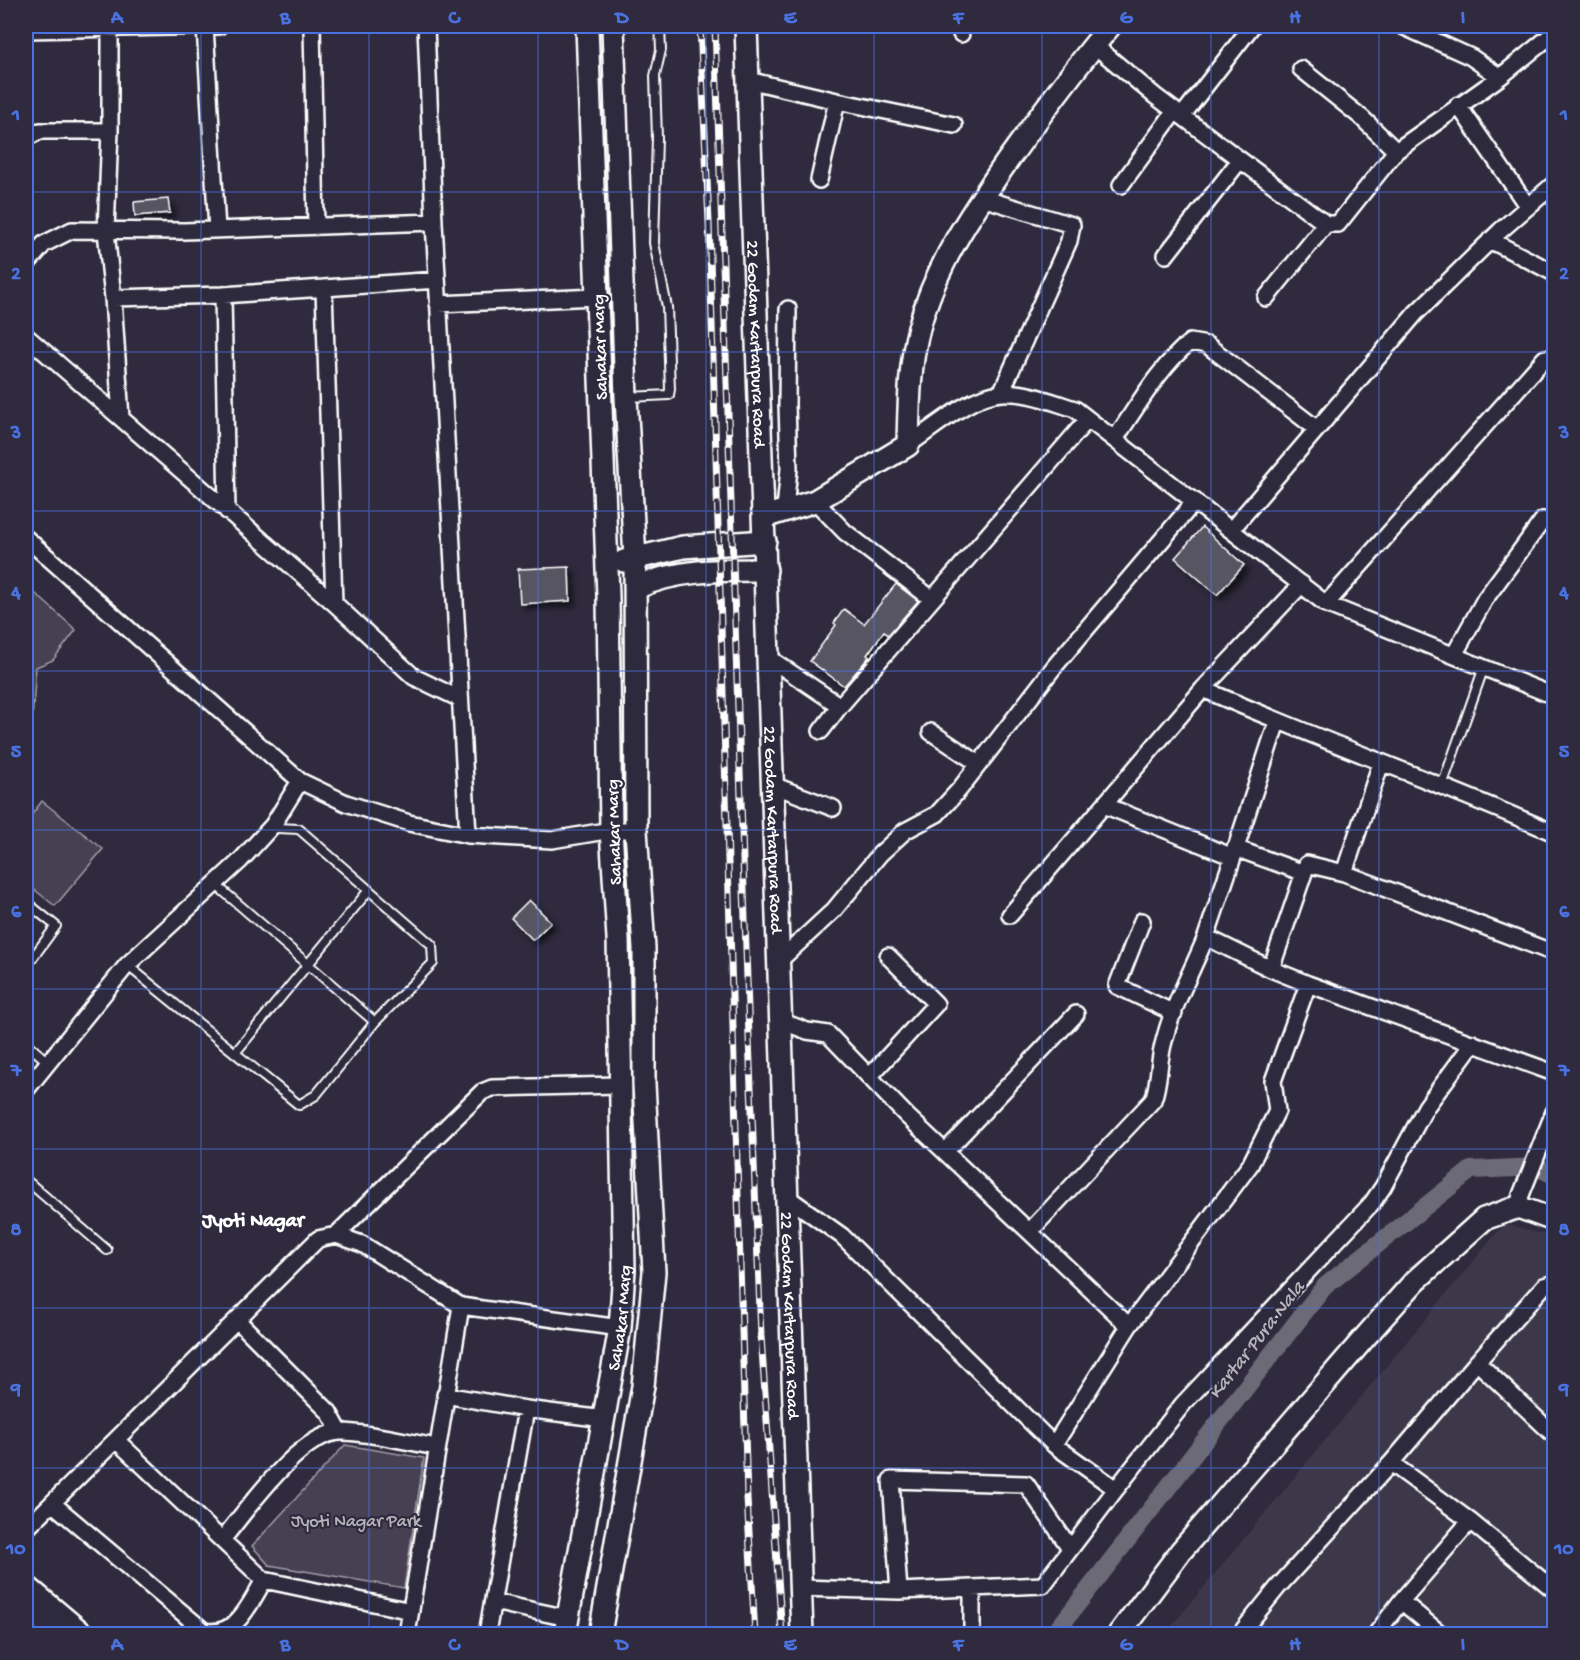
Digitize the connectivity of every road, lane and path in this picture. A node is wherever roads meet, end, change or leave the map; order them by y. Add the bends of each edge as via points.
1 (205, 26) edge
2 (219, 26) edge
3 (312, 26) edge
4 (426, 26) edge
5 (587, 26) edge
6 (613, 26) edge
7 (660, 26) edge
8 (746, 26) edge
9 (1110, 26) edge
10 (1252, 26) edge
11 (1402, 26) edge
12 (110, 27) edge
13 (26, 30) edge
14 (1554, 33) edge
15 (1094, 45) junction
16 (1301, 69) dead end
17 (1500, 77) junction
18 (748, 80) junction
19 (837, 101) junction
20 (1458, 105) junction
21 (1179, 114) junction
22 (954, 125) dead end
23 (110, 131) junction
24 (26, 138) edge
25 (1396, 151) junction
26 (1240, 160) junction
27 (819, 180) dead end
28 (1554, 184) edge
29 (1121, 185) dead end
30 (982, 198) junction
31 (1528, 207) junction
32 (434, 222) junction
33 (1326, 224) junction
34 (315, 227) junction
35 (217, 230) junction
36 (106, 231) junction
37 (1490, 240) junction
38 (1166, 255) dead end
39 (26, 265) edge
40 (1554, 273) edge
41 (437, 280) junction
42 (324, 288) junction
43 (224, 295) junction
44 (597, 297) junction
45 (112, 298) junction
46 (1266, 298) dead end
47 (438, 304) junction
48 (788, 309) dead end
49 (28, 344) edge
50 (1545, 358) dead end
51 (1001, 393) junction
52 (626, 397) junction
53 (121, 418) junction
54 (1088, 419) junction
55 (1317, 429) junction
56 (1115, 439) junction
57 (908, 445) junction
58 (815, 501) junction
59 (1195, 501) junction
60 (785, 509) junction
61 (227, 511) junction
62 (764, 517) junction
63 (1544, 520) dead end
64 (1231, 530) junction
65 (26, 538) edge
66 (765, 542) junction
67 (635, 559) junction
68 (606, 566) junction
69 (766, 570) junction
70 (1302, 584) junction
71 (636, 588) junction
72 (932, 599) junction
73 (334, 603) junction
74 (1326, 604) junction
75 (1454, 655) junction
76 (769, 658) junction
77 (1484, 667) junction
78 (26, 672) edge
79 (26, 688) edge
80 (1203, 689) junction
81 (1554, 696) edge
82 (460, 699) junction
83 (840, 706) junction
84 (1277, 722) junction
85 (821, 732) dead end
86 (931, 732) dead end
87 (1381, 762) junction
88 (979, 765) junction
89 (300, 781) junction
90 (773, 785) junction
91 (1442, 786) junction
92 (1104, 805) junction
93 (832, 808) dead end
94 (273, 825) junction
95 (611, 830) junction
96 (636, 830) junction
97 (1554, 833) edge
98 (468, 835) junction
99 (1234, 853) junction
100 (1304, 873) junction
101 (1344, 873) junction
102 (215, 884) junction
103 (369, 890) junction
104 (26, 902) edge
105 (1010, 915) dead end
106 (1142, 921) dead end
107 (1206, 937) junction
108 (1554, 953) edge
109 (888, 956) dead end
110 (779, 961) junction
111 (309, 963) junction
112 (127, 965) junction
113 (26, 967) edge
114 (1271, 969) junction
115 (1308, 984) junction
116 (1174, 1013) junction
117 (1076, 1014) dead end
118 (781, 1021) junction
119 (375, 1022) junction
120 (1473, 1042) junction
121 (26, 1043) edge
122 (235, 1053) junction
123 (49, 1063) junction
124 (1554, 1073) edge
125 (869, 1077) junction
126 (619, 1085) junction
127 (26, 1090) edge
128 (1554, 1112) edge
129 (945, 1152) junction
130 (26, 1180) edge
131 (787, 1197) junction
132 (1520, 1201) junction
133 (1554, 1220) edge
134 (1030, 1231) junction
135 (336, 1235) junction
136 (107, 1250) dead end
137 (1554, 1283) edge
138 (461, 1306) junction
139 (237, 1320) junction
140 (1129, 1326) junction
141 (620, 1328) junction
142 (1477, 1362) junction
143 (445, 1395) junction
144 (526, 1409) junction
145 (604, 1419) junction
146 (339, 1432) junction
147 (1554, 1435) edge
148 (116, 1440) junction
149 (1054, 1445) junction
150 (438, 1447) junction
151 (1391, 1463) junction
152 (1116, 1489) junction
153 (52, 1503) junction
154 (1470, 1521) junction
155 (26, 1529) edge
156 (222, 1540) junction
157 (1070, 1548) junction
158 (264, 1580) junction
159 (26, 1586) edge
160 (800, 1588) junction
161 (972, 1588) junction
162 (1554, 1590) edge
163 (899, 1591) junction
164 (1401, 1601) junction
165 (493, 1602) junction
166 (411, 1611) junction
167 (27, 1615) edge
168 (567, 1626) edge
169 (203, 1633) edge
170 (58, 1635) edge
171 (83, 1635) edge
172 (407, 1635) edge
173 (487, 1635) edge
174 (600, 1635) edge
175 (802, 1635) edge
176 (972, 1635) edge
177 (1119, 1635) edge
178 (1240, 1635) edge
179 (1376, 1635) edge
180 (1441, 1635) edge

1 - 2 street
1 - 12 street
1 - 35 street
3 - 34 street
4 - 32 street
5 - 44 street, Sahakar Marg
6 - 52 street, Sahakar Marg
7 - 52 lane via 661,50 655,76 654,243 667,307 670,389 669,395
8 - 18 street, 22 Godam Kartarpura Road
9 - 15 street
10 - 21 street
11 - 17 street via 1471,57
12 - 13 street
12 - 23 street
14 - 17 street
15 - 21 street
15 - 30 street
16 - 25 street
17 - 20 street
18 - 19 street
18 - 62 street, 22 Godam Kartarpura Road
19 - 22 street
19 - 27 street
20 - 25 street
20 - 31 street
21 - 26 street
21 - 29 street
23 - 24 street via 40,131
23 - 36 street
25 - 33 street via 1338,224
26 - 33 street
26 - 38 street
28 - 31 street
30 - 51 street via 1072,225 1069,241
30 - 57 street via 941,267 919,327 910,377
31 - 37 street
32 - 34 street
32 - 41 street
33 - 46 street
34 - 35 street
35 - 36 street
36 - 39 street via 72,230 44,244
36 - 45 street
37 - 40 street
37 - 55 street via 1416,313
41 - 42 street
41 - 47 street
42 - 43 street
42 - 73 street
43 - 45 street
43 - 61 street
44 - 47 street
44 - 68 street, Sahakar Marg
45 - 53 street
47 - 82 street
48 - 60 street via 789,469
49 - 53 street
50 - 74 street
51 - 54 street via 1030,395 1075,409
51 - 57 street via 970,402
52 - 67 street, Sahakar Marg
53 - 61 street
54 - 56 street
54 - 72 street
55 - 56 street via 1207,345 1190,342 1166,366
55 - 64 street
56 - 59 street
57 - 58 street
58 - 60 street
58 - 72 street via 845,532
59 - 64 street
59 - 88 street via 1054,667
60 - 62 street
61 - 73 street
62 - 66 street, 22 Godam Kartarpura Road
63 - 75 street via 1485,599
64 - 70 street
65 - 89 street
66 - 67 street via 683,547
66 - 69 street, 22 Godam Kartarpura Road
67 - 68 street
67 - 71 street, Sahakar Marg
68 - 95 street, Sahakar Marg
69 - 71 street via 671,575
69 - 76 street, 22 Godam Kartarpura Road
70 - 74 street
70 - 80 street
71 - 96 street, Sahakar Marg
72 - 83 street
73 - 82 street via 414,677
74 - 75 street
75 - 77 street
76 - 83 street
76 - 90 street, 22 Godam Kartarpura Road
77 - 81 street
77 - 91 lane
78 - 79 path
80 - 84 street
80 - 92 street
82 - 98 street
83 - 85 street
84 - 87 street
84 - 99 street
86 - 88 street
87 - 91 street
87 - 101 street
88 - 110 street via 937,814 905,831 880,854 834,910
89 - 94 street
89 - 98 street via 346,804
90 - 93 street
90 - 110 street, 22 Godam Kartarpura Road
91 - 97 street
92 - 99 street
92 - 105 street
94 - 102 street
94 - 103 lane via 299,829
95 - 96 street
95 - 98 street via 552,840
95 - 126 street, Sahakar Marg via 618,938
96 - 174 street, Sahakar Marg via 644,948 644,1084 654,1272 644,1386
99 - 100 street
99 - 107 street
100 - 101 street via 1307,864
100 - 114 street
101 - 108 street
102 - 111 lane
102 - 112 street
103 - 111 lane
103 - 119 lane via 432,945 433,963
104 - 113 lane via 56,926
106 - 116 street via 1117,986
107 - 114 street
107 - 116 street
109 - 125 street via 936,1004
110 - 118 street, 22 Godam Kartarpura Road
111 - 119 lane
111 - 122 lane
112 - 122 lane
112 - 123 street
114 - 115 street
115 - 120 street
115 - 140 street via 1273,1081 1277,1111 1250,1165
116 - 134 street via 1164,1040 1154,1100
117 - 129 street
118 - 125 street via 828,1035
118 - 131 street, 22 Godam Kartarpura Road
119 - 122 lane via 316,1095 298,1105
120 - 124 street
120 - 152 street via 1426,1107 1372,1203 1183,1404
121 - 123 lane
123 - 127 street
125 - 129 street
126 - 135 street via 492,1088 482,1092
126 - 141 street, Sahakar Marg via 624,1270
128 - 132 street
129 - 134 street
130 - 136 lane
131 - 149 street via 842,1236
131 - 160 street, 22 Godam Kartarpura Road
132 - 133 street
132 - 177 street via 1484,1219 1415,1281 1181,1551
134 - 140 street
135 - 138 street via 362,1245
135 - 139 street via 318,1239
137 - 142 street via 1544,1286
138 - 141 street
138 - 143 street
139 - 146 street via 329,1412
139 - 148 street
140 - 149 street
141 - 145 street, Sahakar Marg
142 - 147 street
142 - 151 street
143 - 144 street
143 - 150 street
144 - 145 street
144 - 165 street
145 - 168 street, Sahakar Marg
146 - 150 street
146 - 156 street via 312,1442 292,1457
148 - 153 street
148 - 156 street
149 - 152 street
150 - 166 street
151 - 154 street
151 - 178 street via 1278,1587
152 - 157 street
153 - 155 street
153 - 169 street
154 - 162 street
154 - 164 street
156 - 158 street
157 - 161 street via 1043,1585
157 - 163 street via 1026,1484 891,1480
158 - 166 street
158 - 169 street via 239,1620 228,1630
159 - 171 street
160 - 163 street
160 - 175 street, 22 Godam Kartarpura Road
161 - 163 street
161 - 176 street
164 - 179 street
164 - 180 street
165 - 168 street
165 - 173 street
166 - 172 street
167 - 170 street

